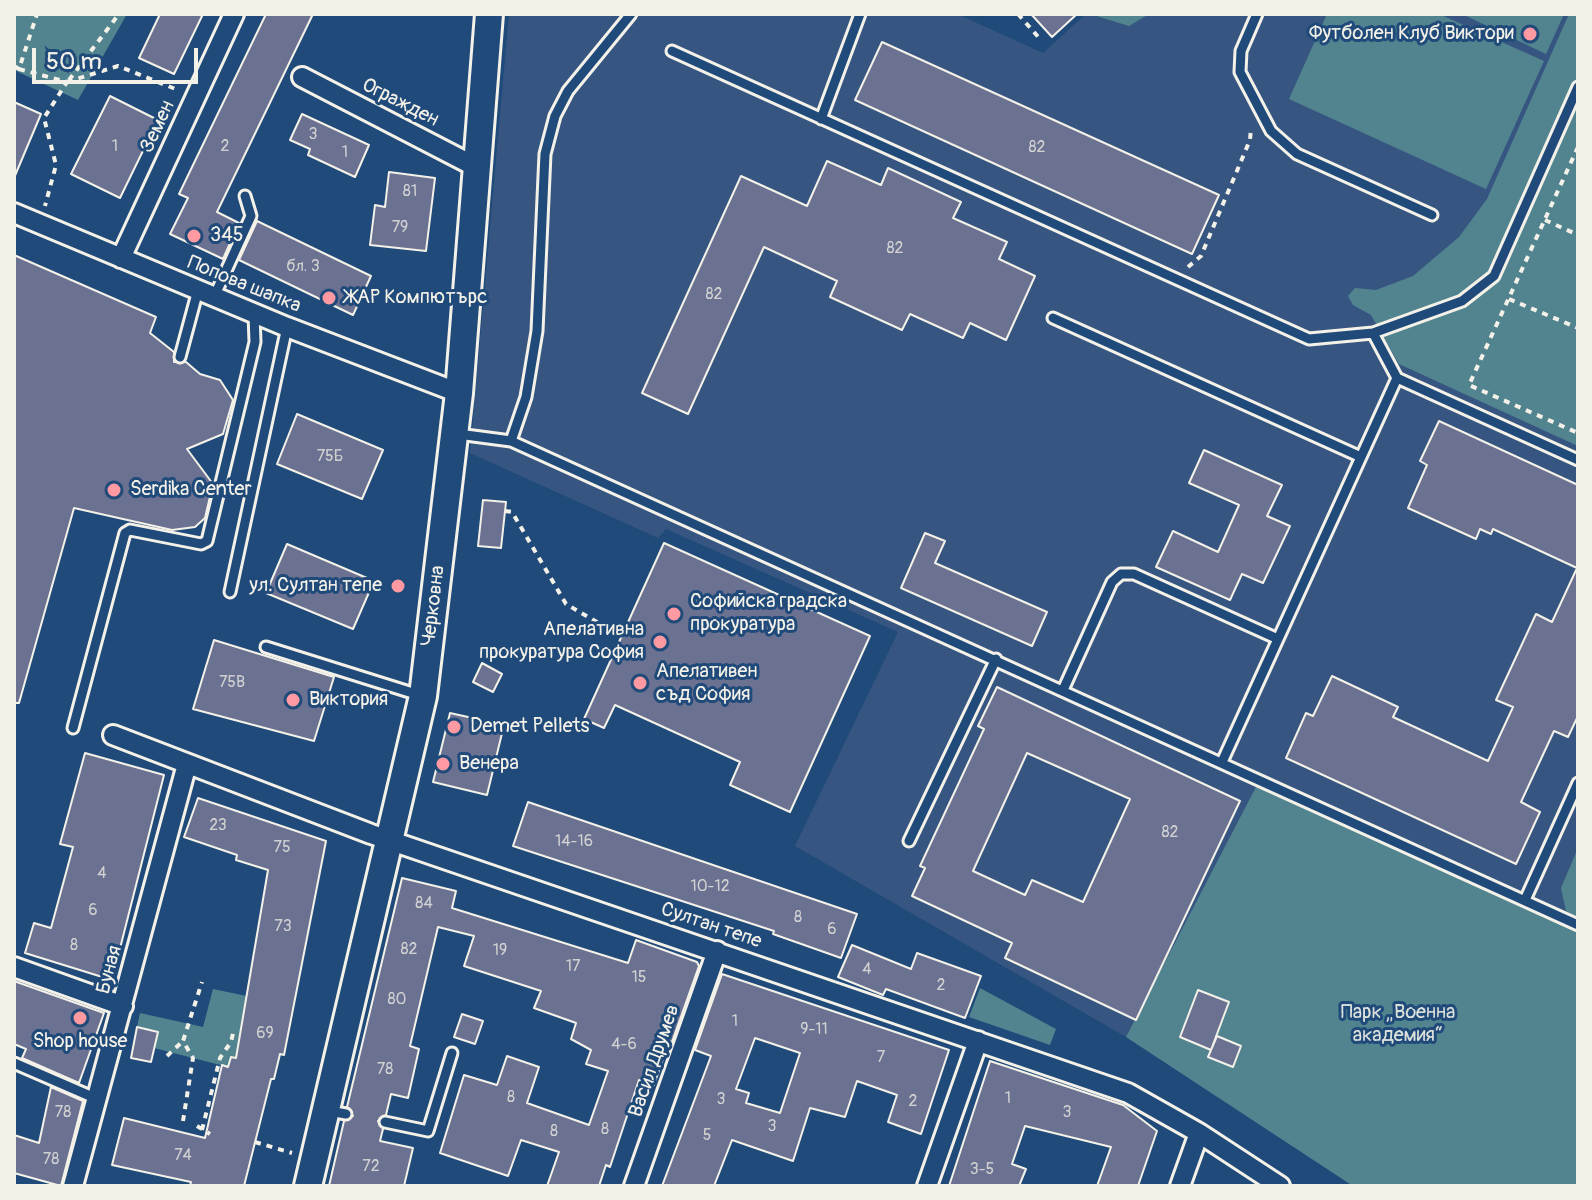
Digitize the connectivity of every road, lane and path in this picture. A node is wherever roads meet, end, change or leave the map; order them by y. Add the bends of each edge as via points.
1 (37, 14) edge
2 (119, 14) edge
3 (234, 14) edge
4 (489, 14) edge
5 (631, 14) edge
6 (860, 14) edge
7 (1018, 14) edge
8 (1257, 14) edge
9 (1041, 40) dead end
10 (672, 51) dead end
11 (17, 67) edge
12 (302, 77) dead end
13 (67, 82) junction
14 (1578, 87) edge
15 (196, 97) junction
16 (1252, 101) junction
17 (821, 119) junction
18 (1578, 147) edge
19 (478, 168) junction
20 (245, 196) dead end
21 (14, 213) edge
22 (1432, 215) dead end
23 (1545, 220) junction
24 (40, 224) junction
25 (1578, 235) edge
26 (121, 258) junction
27 (1175, 278) junction
28 (206, 293) junction
29 (1509, 299) junction
30 (254, 314) junction
31 (1053, 318) dead end
32 (287, 327) junction
33 (1578, 328) edge
34 (1373, 333) junction
35 (180, 357) dead end
36 (1397, 378) junction
37 (459, 393) junction
38 (1578, 433) edge
39 (454, 434) junction
40 (511, 441) junction
41 (1361, 457) junction
42 (1578, 460) edge
43 (505, 511) dead end
44 (230, 592) dead end
45 (621, 636) dead end
46 (1278, 639) junction
47 (266, 647) dead end
48 (996, 659) junction
49 (1063, 690) junction
50 (423, 696) junction
51 (73, 728) dead end
52 (113, 735) dead end
53 (1222, 762) junction
54 (187, 764) junction
55 (1578, 783) edge
56 (389, 840) junction
57 (909, 841) dead end
58 (1525, 900) junction
59 (1578, 925) edge
60 (717, 951) junction
61 (14, 967) edge
62 (202, 982) dead end
63 (123, 1006) junction
64 (234, 1029) dead end
65 (183, 1041) junction
66 (978, 1041) junction
67 (452, 1053) dead end
68 (167, 1056) dead end
69 (14, 1063) edge
70 (97, 1099) junction
71 (183, 1121) dead end
72 (385, 1122) dead end
73 (1199, 1133) junction
74 (210, 1134) dead end
75 (255, 1142) dead end
76 (298, 1155) dead end
77 (73, 1186) edge
78 (308, 1186) edge
79 (634, 1186) edge
80 (927, 1186) edge
81 (1180, 1186) edge
82 (1280, 1186) edge

1 - 11 path
2 - 13 path
3 - 15 street, Земен
4 - 19 street, Черковна
5 - 40 lane via 568,91 555,116 545,154 537,331 526,397
6 - 17 lane
7 - 9 path
8 - 16 lane via 1241,51 1240,72
10 - 17 lane
11 - 13 path
12 - 19 street, Огражден
13 - 15 path via 118,66
13 - 24 path via 44,118 56,165
14 - 34 lane via 1494,276 1462,301
15 - 26 street, Земен
16 - 22 lane via 1271,131 1297,154
16 - 27 path via 1250,140 1201,256
17 - 27 lane
18 - 23 path
19 - 37 street, Черковна
20 - 28 lane via 251,216
21 - 24 street, Попова шапка
23 - 25 path
23 - 29 path
24 - 26 street, Попова шапка
26 - 28 street, Попова шапка
27 - 34 lane via 1309,339
28 - 30 street, Попова шапка
28 - 35 lane
29 - 33 path
29 - 38 path via 1469,385
30 - 32 street, Попова шапка
30 - 51 lane via 255,342 207,541 125,533
31 - 41 lane
32 - 37 street, Попова шапка
32 - 44 lane
34 - 36 lane
36 - 41 lane
36 - 42 lane
37 - 39 street, Черковна
39 - 40 lane
39 - 50 street, Черковна
40 - 48 lane
41 - 46 lane
43 - 45 path via 512,512 566,604
46 - 49 lane via 1134,574 1121,574 1112,582
46 - 53 lane
47 - 50 lane
48 - 49 lane
48 - 57 lane
49 - 53 lane
50 - 56 street, Черковна
52 - 54 street, Султан тепе
53 - 58 lane
54 - 56 street, Султан тепе
54 - 63 street, Буная
55 - 58 lane
56 - 60 street, Султан тепе
56 - 78 street, Черковна via 336,1112
58 - 59 lane
60 - 66 street, Султан тепе
60 - 79 street, Васил Друмев
61 - 63 street
62 - 65 path
63 - 70 street, Буная
64 - 74 path via 199,1128
65 - 68 path
65 - 71 path via 193,1058
66 - 73 street, Султан тепе via 1128,1093
66 - 80 street
67 - 72 lane via 428,1131
69 - 70 lane
70 - 77 street, Буная
73 - 81 street
73 - 82 street, Султан тепе
75 - 76 path

